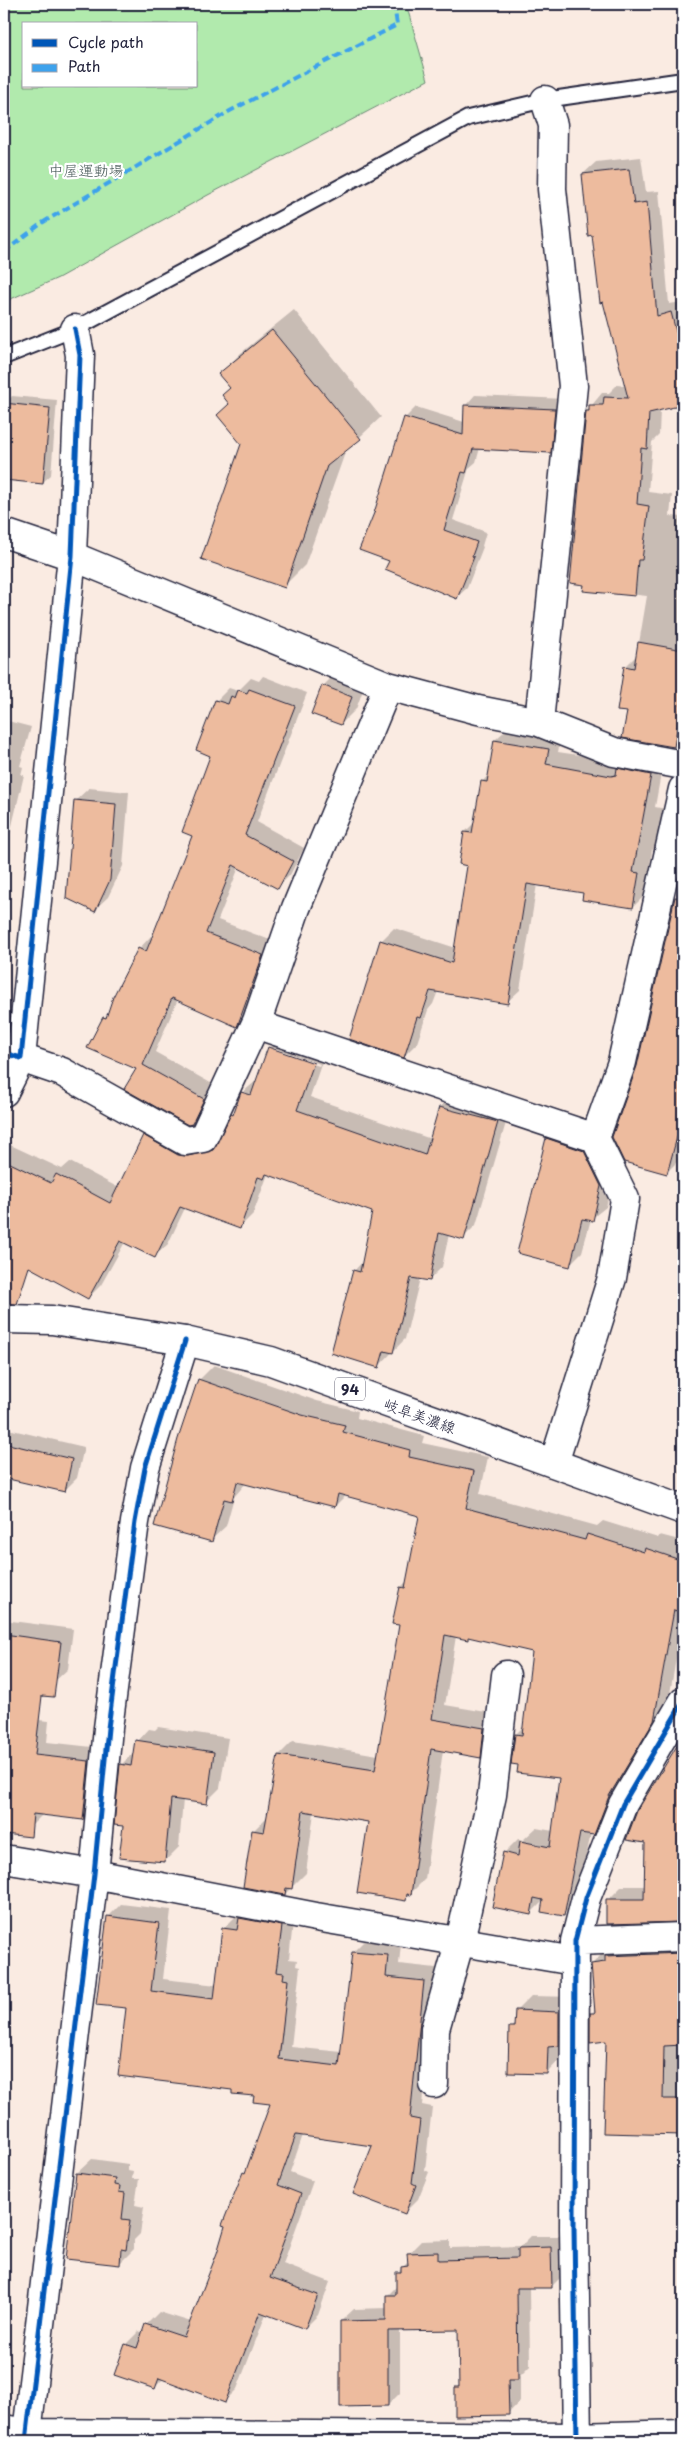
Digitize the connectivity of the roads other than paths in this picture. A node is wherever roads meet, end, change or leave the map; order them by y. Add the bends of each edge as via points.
1 (683, 80) edge
2 (545, 100) junction
3 (75, 328) junction
4 (4, 357) edge
5 (4, 533) edge
6 (72, 556) junction
7 (388, 686) junction
8 (539, 722) junction
9 (683, 764) edge
10 (683, 789) edge
11 (257, 1021) junction
12 (13, 1056) edge
13 (4, 1092) edge
14 (595, 1138) junction
15 (4, 1319) edge
16 (185, 1341) junction
17 (554, 1463) junction
18 (683, 1510) edge
19 (506, 1674) dead end
20 (683, 1702) edge
21 (4, 1859) edge
22 (94, 1874) junction
23 (683, 1937) edge
24 (460, 1941) junction
25 (575, 1951) junction
26 (434, 2084) dead end
27 (19, 2434) edge
28 (683, 2434) edge
29 (577, 2439) edge

1 - 2 lane
2 - 3 lane via 468,118
2 - 8 street via 553,125 552,189 573,386
3 - 4 lane
3 - 6 street via 80,355
5 - 6 street
6 - 7 street
6 - 12 street
7 - 8 street
7 - 11 street via 296,908
8 - 9 street via 614,752
10 - 14 street via 622,1062
11 - 12 street via 202,1138 185,1141 62,1072
11 - 14 street via 270,1029 376,1066
12 - 13 street
14 - 17 street via 625,1199 612,1278
15 - 16 street, 岐阜美濃線 / 94 via 52,1320
16 - 17 street, 岐阜美濃線 / 94 via 271,1361
16 - 22 street via 145,1468 135,1522 108,1728
17 - 18 street, 岐阜美濃線 / 94
19 - 24 street via 492,1795
20 - 25 street via 623,1804 586,1898
21 - 22 street
22 - 24 street via 316,1918
22 - 27 street
23 - 25 street
24 - 25 street
24 - 26 street via 435,2029
25 - 29 street
27 - 29 street
28 - 29 street

